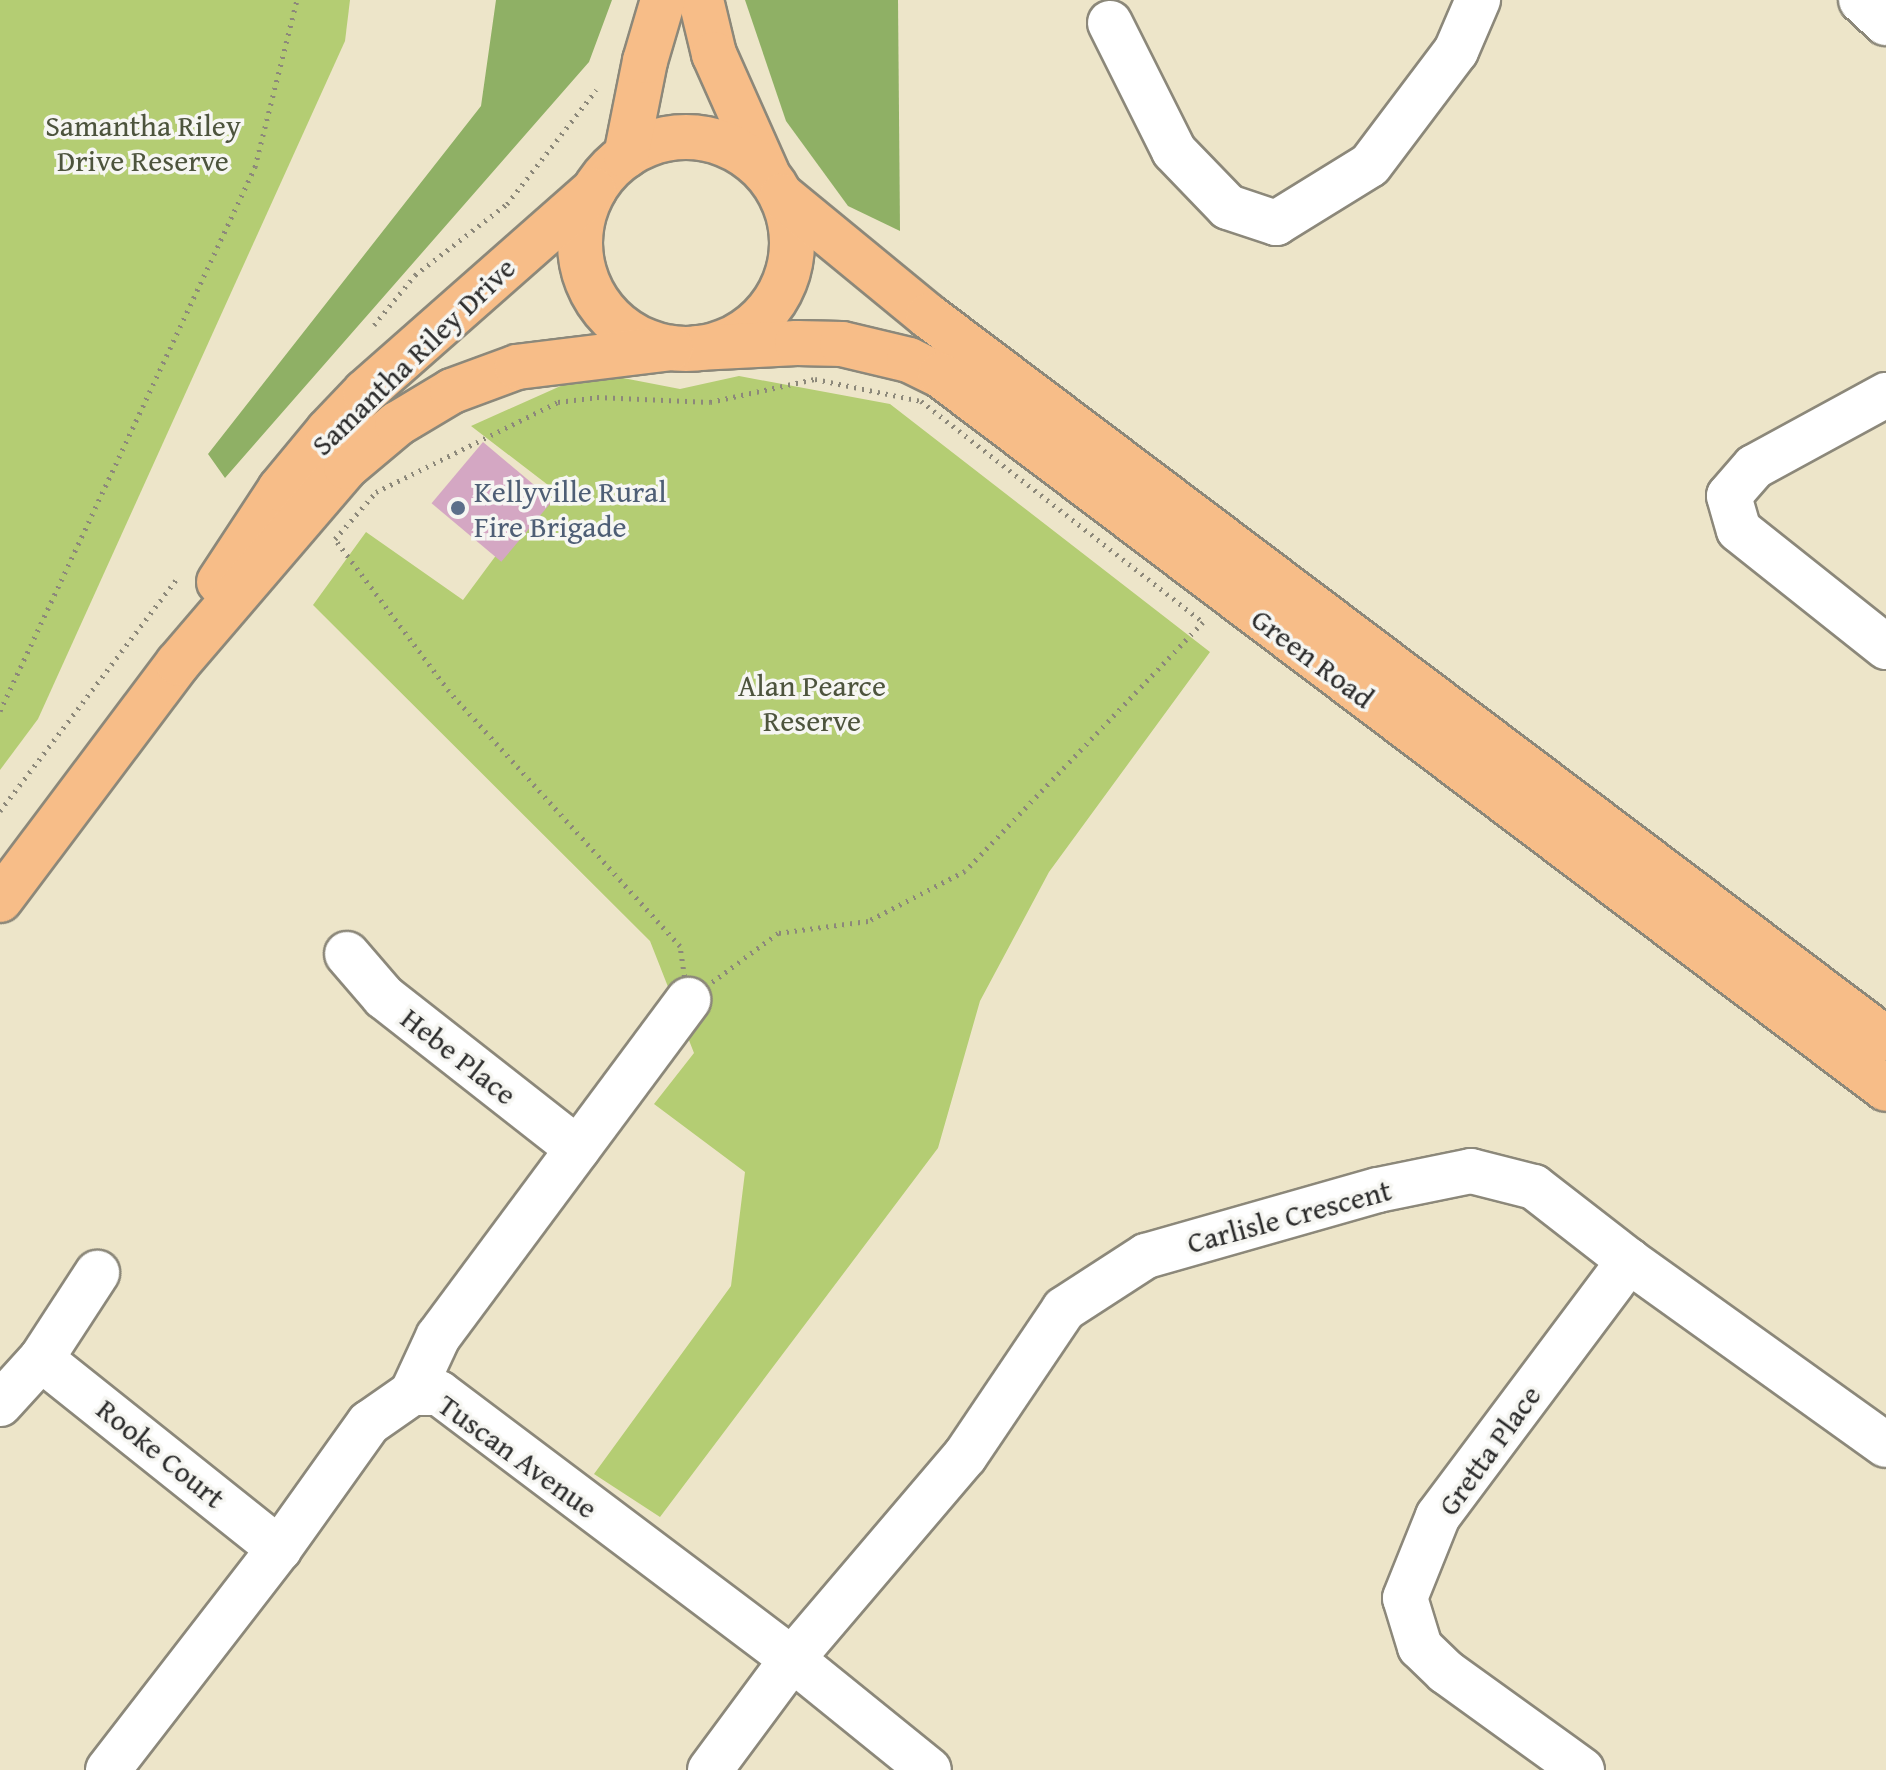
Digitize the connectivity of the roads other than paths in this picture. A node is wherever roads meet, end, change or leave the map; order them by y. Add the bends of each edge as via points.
1 (663, 0) edge
2 (701, 0) edge
3 (1478, 0) edge
4 (1861, 0) edge
5 (1110, 23) dead end
6 (1886, 23) edge
7 (626, 156) junction
8 (774, 185) junction
9 (594, 190) junction
10 (684, 348) junction
11 (1886, 395) edge
12 (1886, 647) edge
13 (178, 663) junction
14 (0, 900) edge
15 (347, 954) dead end
16 (688, 1000) road end
17 (1886, 1039) edge
18 (1886, 1089) edge
19 (578, 1149) junction
20 (1629, 1261) junction
21 (97, 1273) dead end
22 (41, 1359) junction
23 (412, 1393) junction
24 (0, 1404) edge
25 (1886, 1445) edge
26 (279, 1549) junction
27 (792, 1659) junction
28 (108, 1770) edge
29 (710, 1770) edge
30 (929, 1770) edge
31 (1582, 1770) edge

1 - 7 main road
2 - 8 main road via 714,54
3 - 5 street via 1456,51 1370,165 1276,223 1228,207 1174,151
4 - 6 street
7 - 8 main road via 661,140 700,138 737,149
7 - 9 main road
8 - 10 main road via 792,231 790,267 777,298 756,322 729,340
8 - 17 main road, Green Road via 928,316
9 - 10 main road via 580,242 589,287 616,324 642,340
9 - 13 main road, Samantha Riley Drive via 365,392 328,431 245,540 209,597
10 - 13 main road, Samantha Riley Drive via 517,367 452,391 397,424 346,467
10 - 18 main road, Green Road via 842,344 909,360 940,375
11 - 12 street via 1754,467 1729,496 1739,530
13 - 14 main road, Samantha Riley Drive
15 - 19 street, Hebe Place via 384,997
16 - 19 street
19 - 23 street via 438,1337
20 - 25 street, Carlisle Crescent
20 - 27 street, Carlisle Crescent via 1534,1187 1471,1171 1378,1190 1146,1256 1064,1309 965,1456
20 - 31 street, Gretta Place via 1438,1516 1405,1598 1420,1647 1446,1672
21 - 22 street
22 - 24 street
22 - 26 street, Rooke Court
23 - 26 street, Tuscan Avenue via 369,1423
23 - 27 street, Tuscan Avenue via 439,1393
26 - 28 street, Tuscan Avenue
27 - 29 street, Carlisle Crescent
27 - 30 street, Tuscan Avenue

